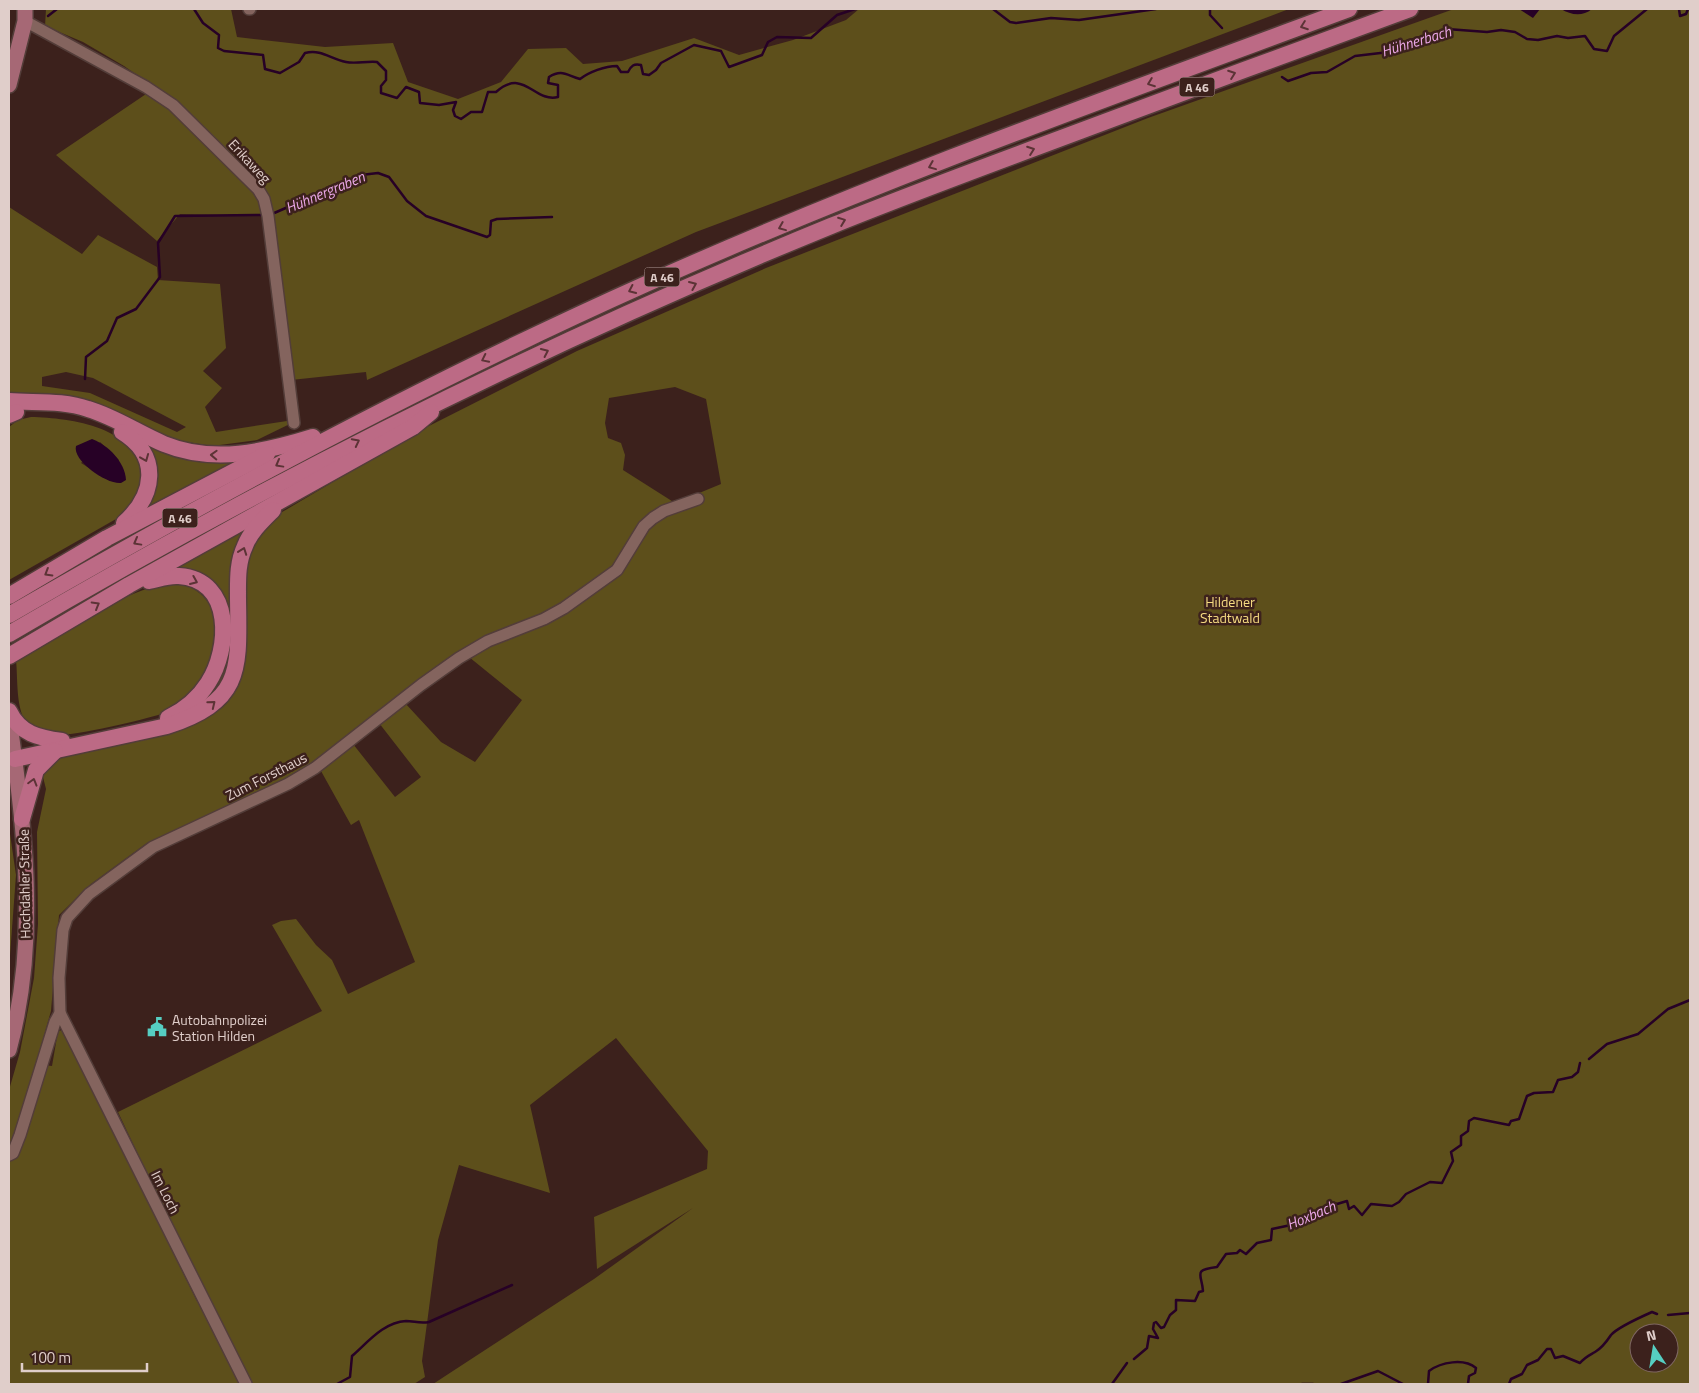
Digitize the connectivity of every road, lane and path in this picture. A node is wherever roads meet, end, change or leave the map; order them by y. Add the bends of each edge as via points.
1 (1349, 9) edge
2 (1410, 9) edge
3 (25, 15) edge
4 (9, 85) edge
5 (448, 397) junction
6 (13, 408) edge
7 (294, 423) dead end
8 (353, 424) junction
9 (280, 448) junction
10 (290, 495) junction
11 (698, 499) dead end
12 (107, 538) junction
13 (129, 585) junction
14 (88, 588) junction
15 (9, 596) edge
16 (9, 615) edge
17 (9, 634) edge
18 (9, 650) edge
19 (9, 656) edge
20 (9, 711) edge
21 (9, 718) edge
22 (59, 746) junction
23 (14, 754) junction
24 (22, 820) junction
25 (60, 1013) junction
26 (9, 1050) edge
27 (9, 1155) edge
28 (246, 1384) edge

1 -> 8 highway, A 46 via 978,148 762,235 552,327
5 -> 2 highway, A 46 via 658,300 832,225
3 - 4 main road
3 - 7 street, Erikaweg via 172,105 258,189 268,216
5 - 10 highway via 413,427
14 -> 5 highway, A 46 via 313,464
9 -> 6 highway via 231,455 199,454 166,445 87,408 52,403
6 -> 12 highway via 60,411 94,419 124,433 141,448 148,461 149,487 137,511
8 - 9 highway
8 -> 16 highway, A 46
9 - 12 highway
10 - 13 highway
22 -> 10 highway via 174,723 207,709 220,698 236,670 239,653 238,574 245,544
11 - 25 street, Zum Forsthaus via 653,518 644,526 617,570 564,608 488,641 459,658 315,768 288,784 153,847 89,894 67,918 63,930
12 -> 15 highway
19 -> 13 highway
13 -> 22 highway via 180,576 208,589 221,609 224,624 214,670 196,699 169,717
14 - 17 highway, A 46
14 - 18 highway via 59,617
20 - 22 highway via 24,731
21 - 23 main road, Hochdahler Straße
22 - 23 highway
24 -> 22 highway via 36,770
23 - 24 main road, Hochdahler Straße
24 - 26 main road, Hochdahler Straße via 25,948
25 - 27 street, Zum Forsthaus via 20,1135 13,1153
25 - 28 street, Im Loch

